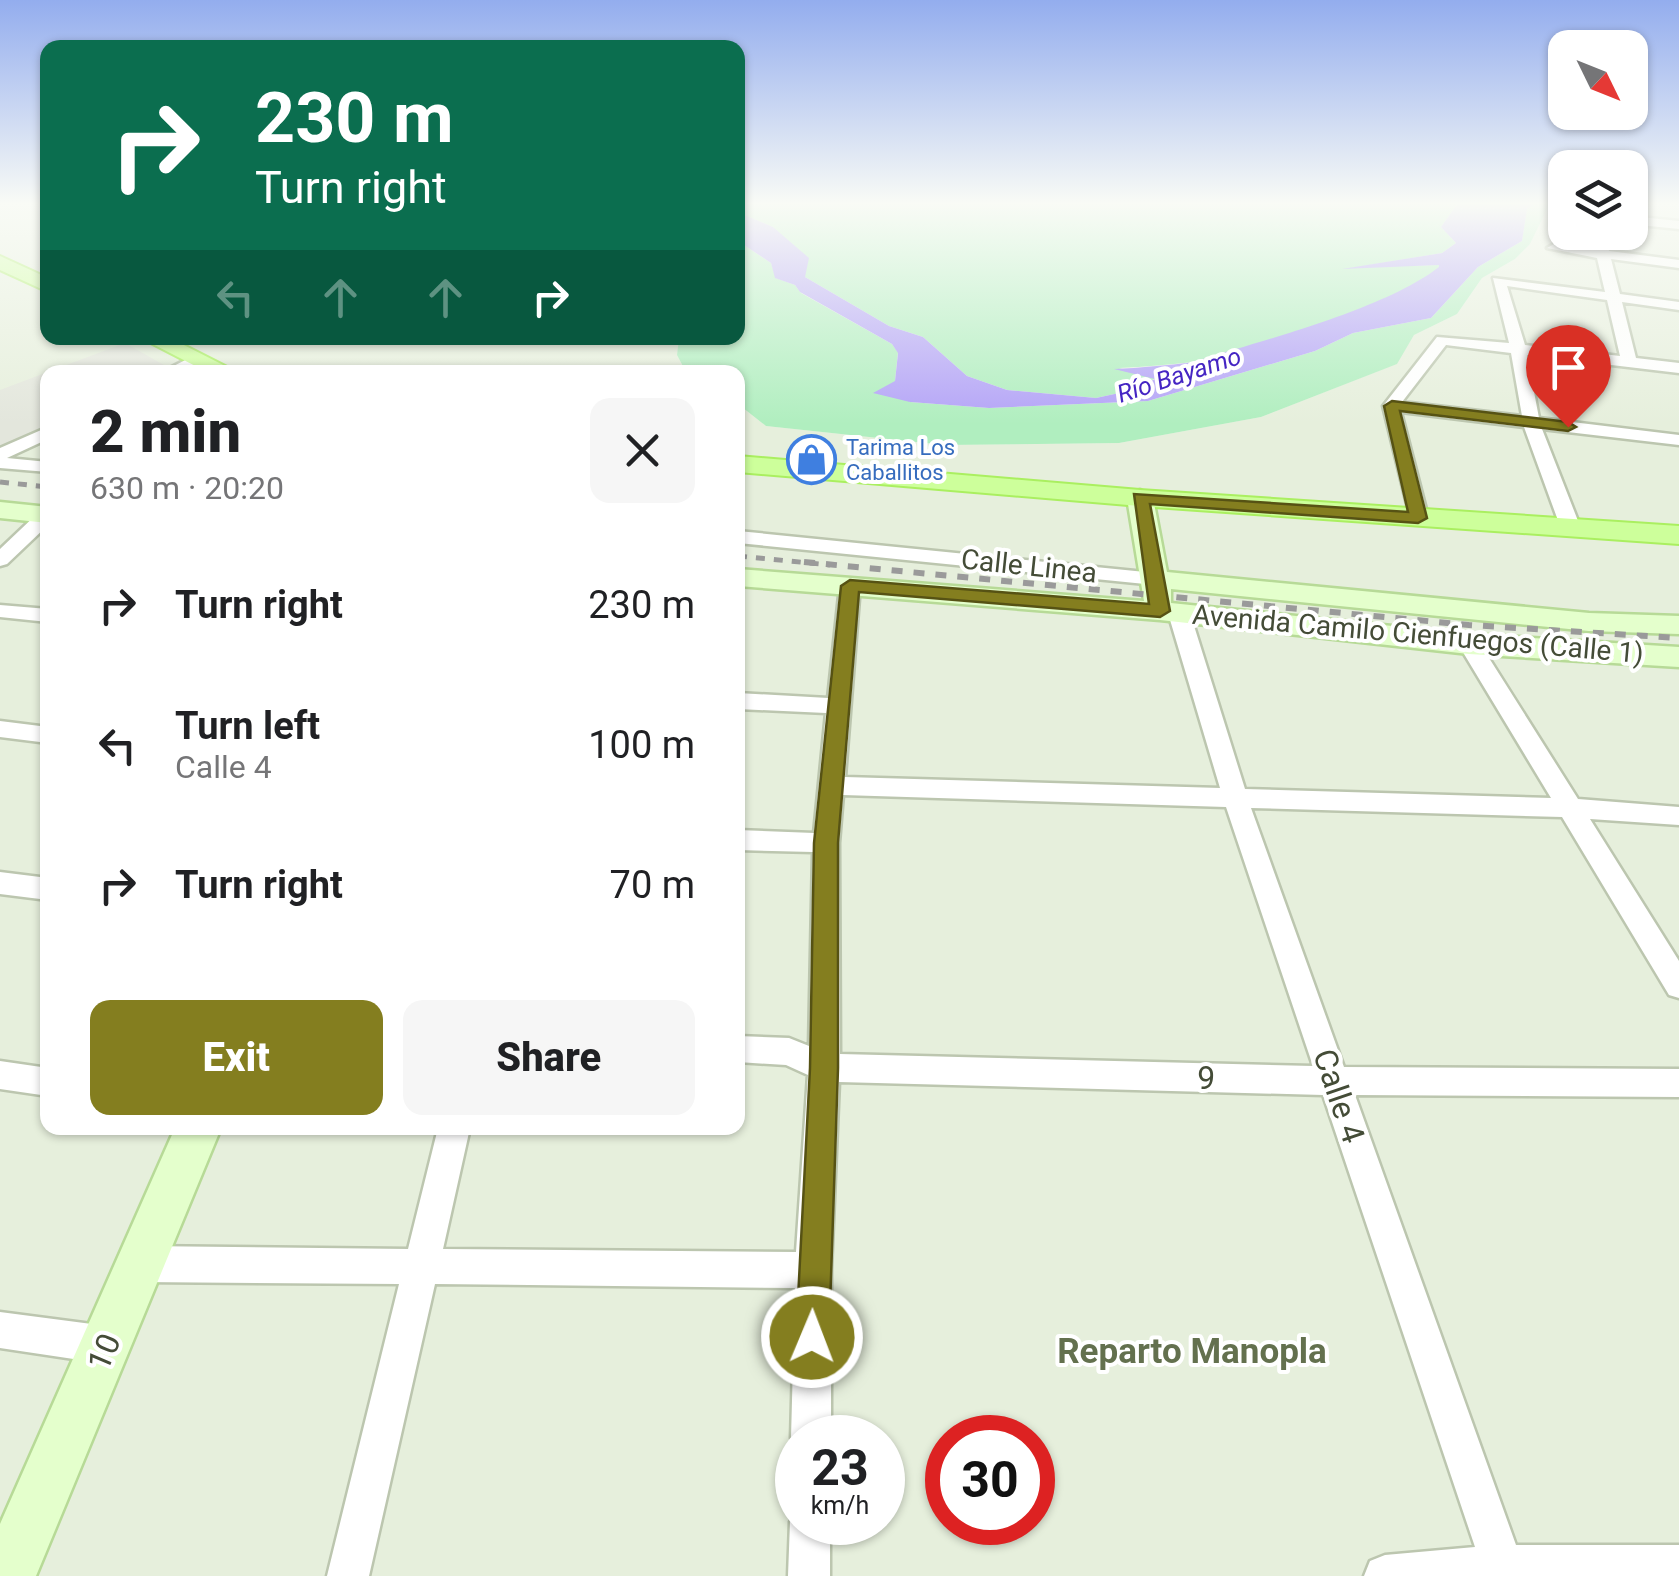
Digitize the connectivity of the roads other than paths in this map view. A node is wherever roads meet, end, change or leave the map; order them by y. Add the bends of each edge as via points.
1 (1606, 277) edge
2 (1612, 297) junction
3 (1679, 306) edge
4 (167, 345) edge
5 (1518, 349) junction
6 (197, 359) junction
7 (185, 365) edge
8 (210, 365) edge
9 (1630, 365) junction
10 (1679, 368) edge
11 (1392, 406) junction
12 (1532, 422) junction
13 (40, 436) edge
14 (1679, 440) edge
15 (0, 455) edge
16 (0, 463) edge
17 (745, 465) edge
18 (40, 467) edge
19 (1140, 498) junction
20 (0, 510) edge
21 (40, 514) edge
22 (1418, 518) junction
23 (40, 522) edge
24 (1570, 526) junction
25 (1679, 536) edge
26 (745, 537) edge
27 (0, 560) edge
28 (745, 578) edge
29 (1155, 579) junction
30 (850, 586) junction
31 (0, 611) edge
32 (1170, 612) junction
33 (40, 615) edge
34 (1679, 625) edge
35 (1468, 644) junction
36 (1679, 657) edge
37 (745, 700) edge
38 (837, 706) junction
39 (0, 730) edge
40 (40, 734) edge
41 (831, 786) junction
42 (1235, 797) junction
43 (1569, 808) junction
44 (1679, 816) edge
45 (745, 840) edge
46 (826, 843) junction
47 (0, 883) edge
48 (40, 889) edge
49 (1679, 986) edge
50 (745, 1049) edge
51 (824, 1068) junction
52 (0, 1075) edge
53 (40, 1081) edge
54 (1334, 1082) junction
55 (1679, 1083) edge
56 (195, 1135) edge
57 (452, 1135) edge
58 (141, 1264) junction
59 (421, 1266) junction
60 (814, 1270) junction
61 (0, 1330) edge
62 (107, 1345) junction
63 (811, 1415) edge
64 (810, 1545) edge
65 (1679, 1566) edge
66 (1504, 1571) edge
67 (7, 1576) edge
68 (348, 1576) edge
69 (810, 1576) edge
70 (1385, 1576) edge

1 - 2 street
2 - 3 street
2 - 5 street via 1498,281
2 - 9 street
4 - 6 main road
5 - 9 street
5 - 11 street via 1442,340
5 - 12 street
6 - 7 street
6 - 8 main road
9 - 10 street
11 - 12 street
11 - 22 street
12 - 14 street
12 - 24 street
13 - 15 street
16 - 18 street
17 - 19 main road
19 - 22 main road
19 - 29 street, Calle 4
20 - 21 street
22 - 24 main road
23 - 27 street
24 - 25 main road
26 - 29 street, Calle Linea
28 - 30 street, Avenida Camilo Cienfuegos (Calle 1)
29 - 32 street, Calle 4
29 - 34 street, Calle Linea via 1571,621
30 - 32 street, Avenida Camilo Cienfuegos (Calle 1)
30 - 38 street
31 - 33 street
32 - 35 street, Avenida Camilo Cienfuegos (Calle 1)
32 - 42 street, Calle 4
35 - 36 street, Avenida Camilo Cienfuegos (Calle 1)
35 - 43 street
37 - 38 street
38 - 41 street
39 - 40 street
41 - 42 street
41 - 46 street
42 - 43 street
42 - 54 street, Calle 4
43 - 44 street
43 - 49 street
45 - 46 street
46 - 51 street
47 - 48 street
50 - 51 street, 9 via 789,1052
51 - 54 street, 9
51 - 60 street
52 - 53 street
54 - 55 street, 9
54 - 66 street, Calle 4
56 - 58 street, 10
57 - 59 street
58 - 59 street
58 - 62 street, 10
59 - 60 street
59 - 68 street
60 - 63 street
61 - 62 street
62 - 67 street, 10
64 - 69 street
65 - 66 street
66 - 70 street

